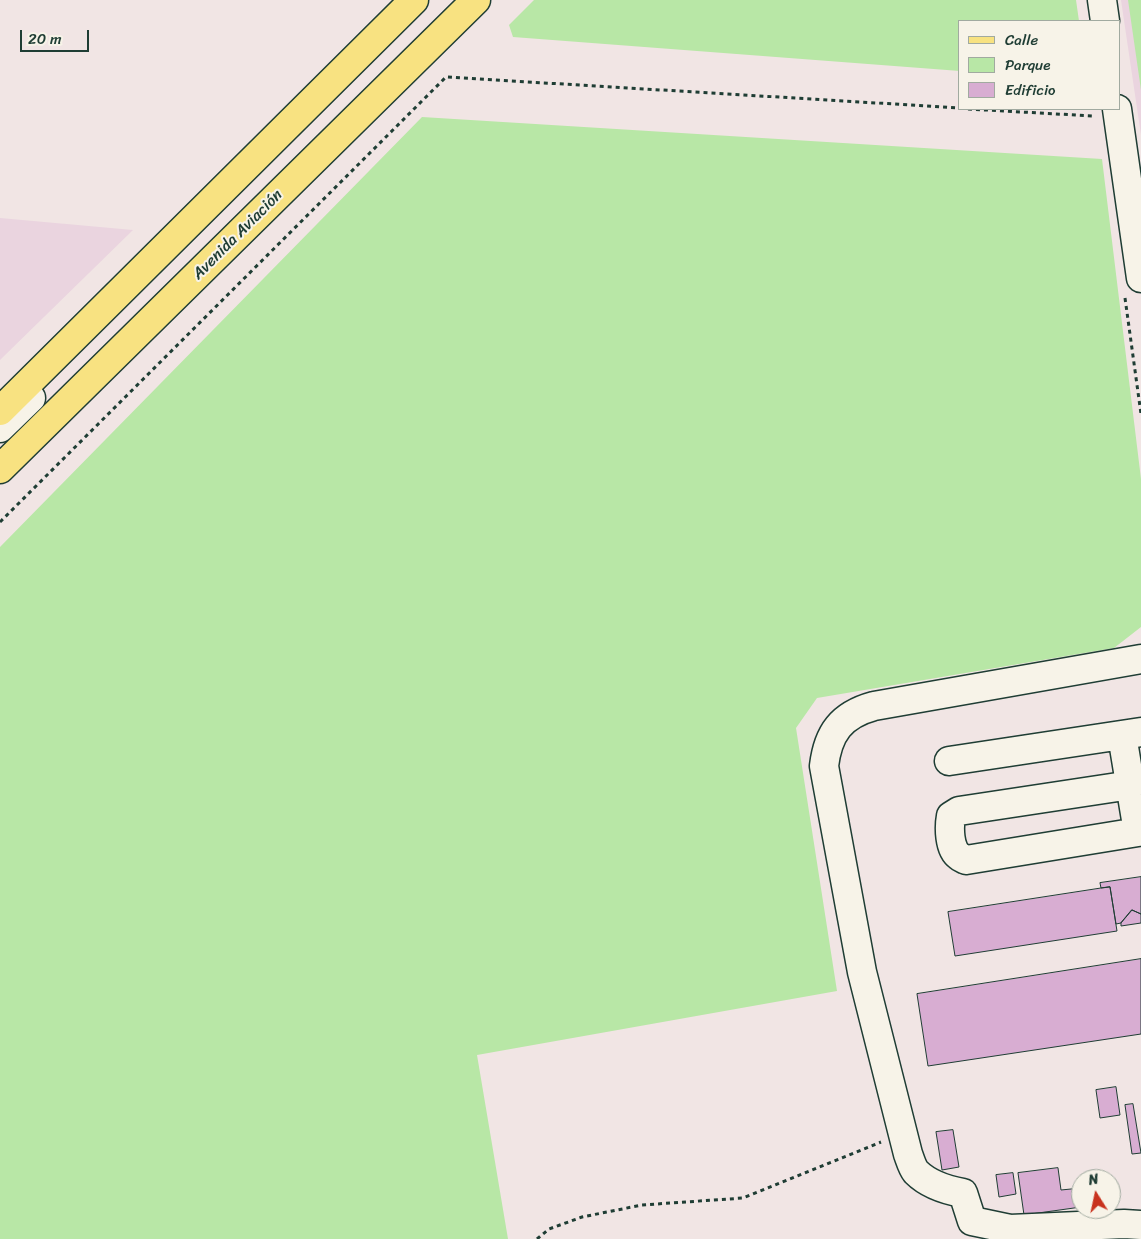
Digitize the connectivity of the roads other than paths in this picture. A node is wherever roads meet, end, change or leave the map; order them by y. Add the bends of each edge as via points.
1 (414, 0) edge
2 (476, 0) edge
3 (1102, 0) edge
4 (1105, 20) edge
5 (1118, 113) edge
6 (1141, 278) edge
7 (61, 351) junction
8 (0, 411) edge
9 (0, 428) edge
10 (0, 469) edge
11 (1141, 659) edge
12 (1132, 733) edge
13 (949, 761) dead end
14 (1131, 785) junction
15 (1141, 1225) edge

1 - 7 main road
2 - 10 main road, Avenida Aviación
3 - 4 lane
5 - 6 lane
7 - 8 main road
7 - 9 lane via 32,397
11 - 15 lane via 859,710 843,720 832,734 824,766 862,972 902,1134 915,1171 944,1190 963,1193 972,1222 1010,1228
12 - 13 lane
12 - 14 lane
14 - 14 lane via 959,810 951,816 949,824 953,848 966,860 1138,832

